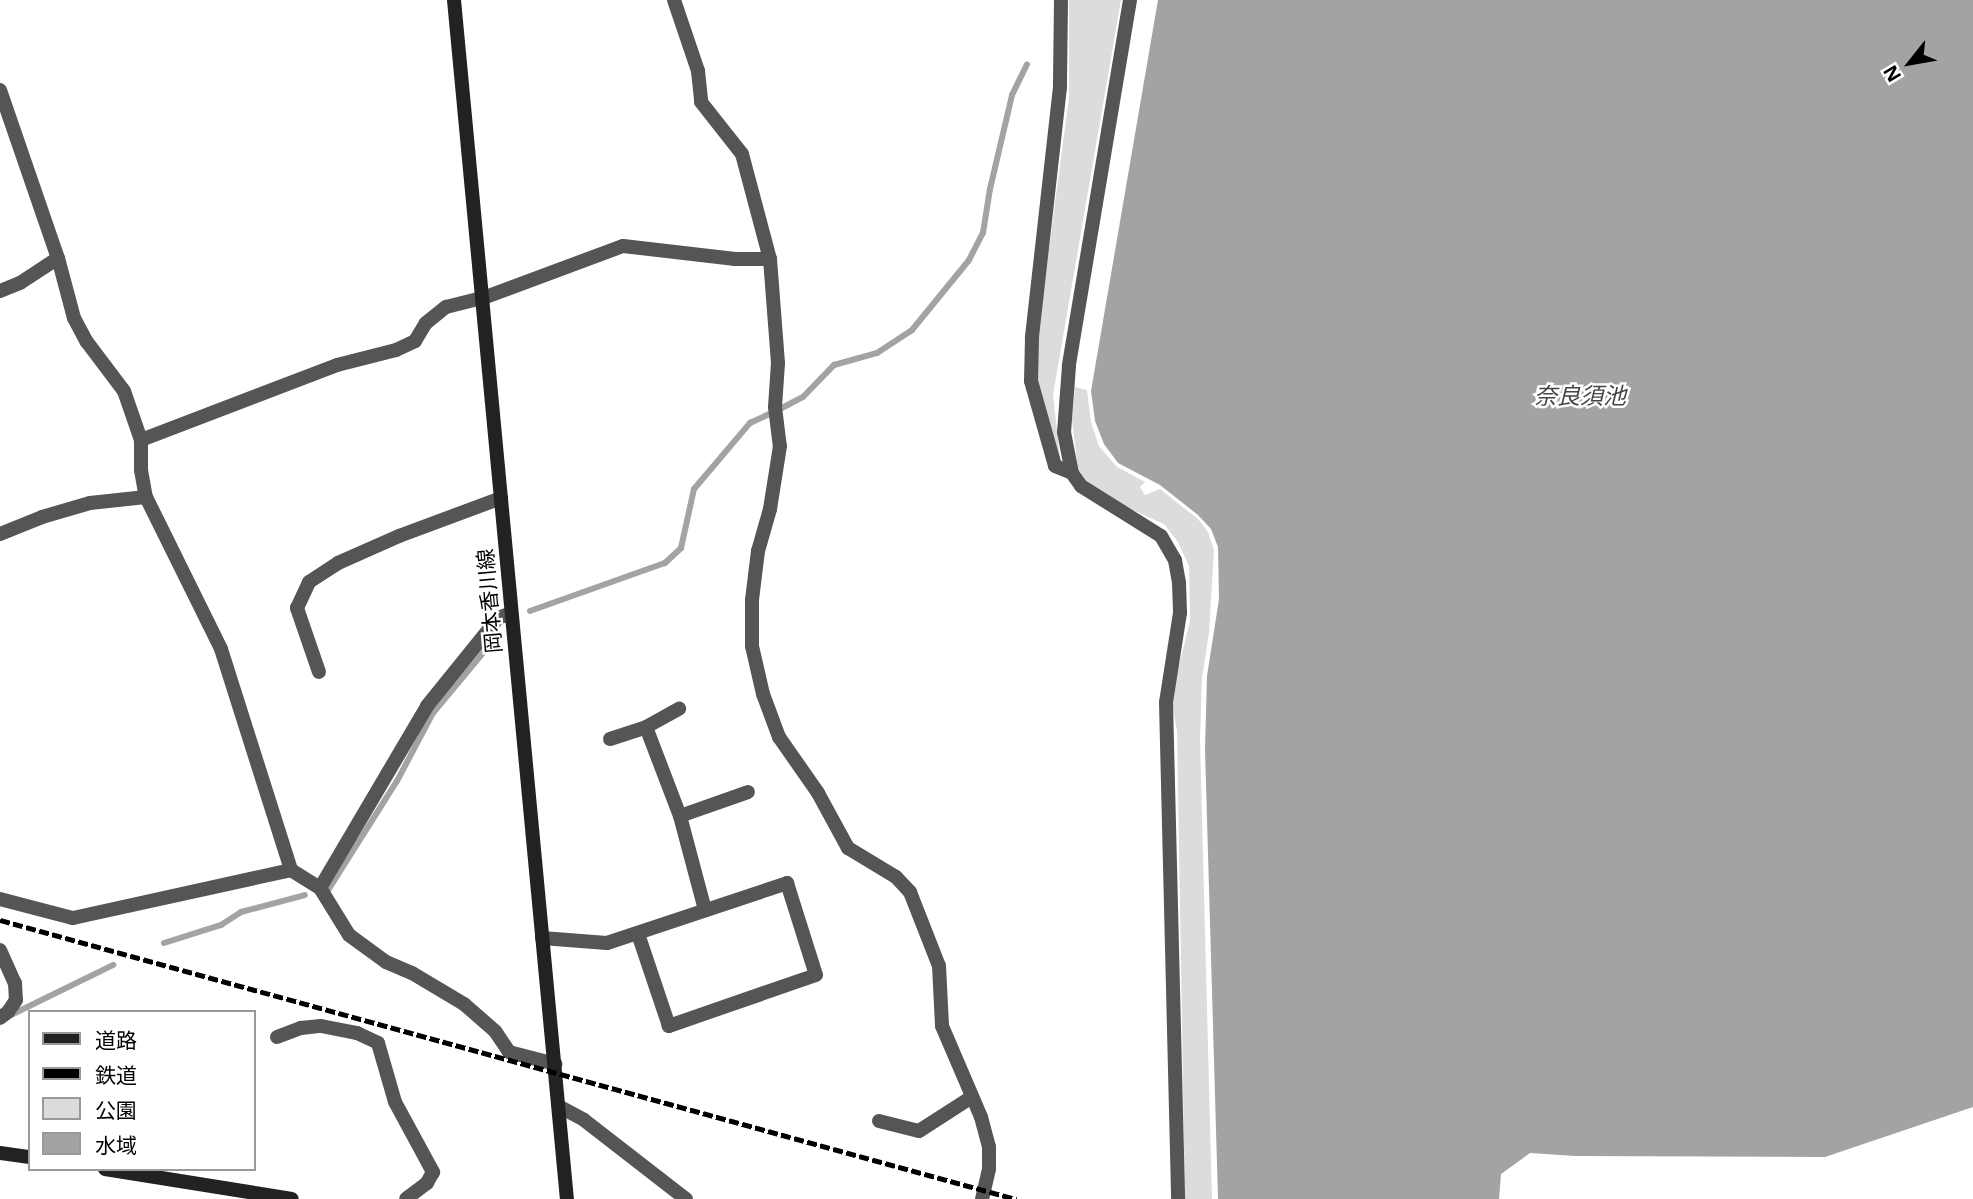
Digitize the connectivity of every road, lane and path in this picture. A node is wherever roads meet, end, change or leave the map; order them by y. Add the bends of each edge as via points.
1 (454, 0) edge
2 (674, 0) edge
3 (1060, 0) edge
4 (1130, 0) edge
5 (0, 90) edge
6 (58, 258) junction
7 (769, 259) junction
8 (0, 292) edge
9 (483, 298) junction
10 (141, 440) junction
11 (1072, 473) junction
12 (146, 497) junction
13 (501, 498) junction
14 (0, 534) edge
15 (511, 613) junction
16 (319, 672) dead end
17 (679, 709) dead end
18 (646, 727) junction
19 (610, 739) dead end
20 (748, 792) dead end
21 (680, 817) junction
22 (292, 870) junction
23 (320, 888) junction
24 (0, 899) edge
25 (705, 910) junction
26 (638, 934) junction
27 (542, 938) junction
28 (0, 950) edge
29 (0, 1018) edge
30 (277, 1037) dead end
31 (555, 1064) junction
32 (972, 1097) junction
33 (560, 1107) junction
34 (879, 1121) dead end
35 (0, 1153) edge
36 (28, 1157) edge
37 (117, 1171) edge
38 (292, 1199) edge
39 (406, 1199) edge
40 (567, 1199) edge
41 (686, 1199) edge
42 (982, 1199) edge
43 (1178, 1199) edge

1 - 9 main road, 岡本香川線
2 - 7 street via 698,71 701,102 742,154
3 - 11 street via 1060,86 1031,381 1055,466
4 - 11 street via 1069,366 1064,432
5 - 6 street
6 - 8 street
6 - 10 street via 74,318 124,391
7 - 9 street via 623,246
7 - 32 street via 780,446 752,600 752,646 763,694 779,737 818,793 848,848 896,877 910,892 939,966 942,1026
9 - 10 street via 446,307 426,323 415,341 396,350 337,365
9 - 13 main road, 岡本香川線
10 - 12 street
11 - 43 street via 1081,486 1161,536 1175,560 1179,583 1180,613 1166,702
12 - 14 street via 90,503
12 - 22 street via 221,649
13 - 15 main road, 岡本香川線
13 - 16 street via 399,536 338,563 309,582 297,608
15 - 23 street via 498,618 427,706
15 - 27 main road, 岡本香川線
17 - 18 street
18 - 19 street
18 - 21 street
20 - 21 street
21 - 25 street
22 - 23 street
22 - 24 street via 73,918
23 - 31 street via 349,935 386,962 464,1004 495,1031 509,1052
25 - 26 street
25 - 26 street via 787,883 816,975 669,1026
26 - 27 street via 607,943
27 - 31 main road, 岡本香川線
28 - 29 street via 15,983 16,1000
30 - 39 street via 321,1026 357,1033 378,1043 395,1102 433,1172 427,1183
31 - 33 main road, 岡本香川線
32 - 34 street via 919,1132
32 - 42 street via 989,1147
33 - 40 main road, 岡本香川線
33 - 41 street
35 - 36 main road
37 - 38 main road

